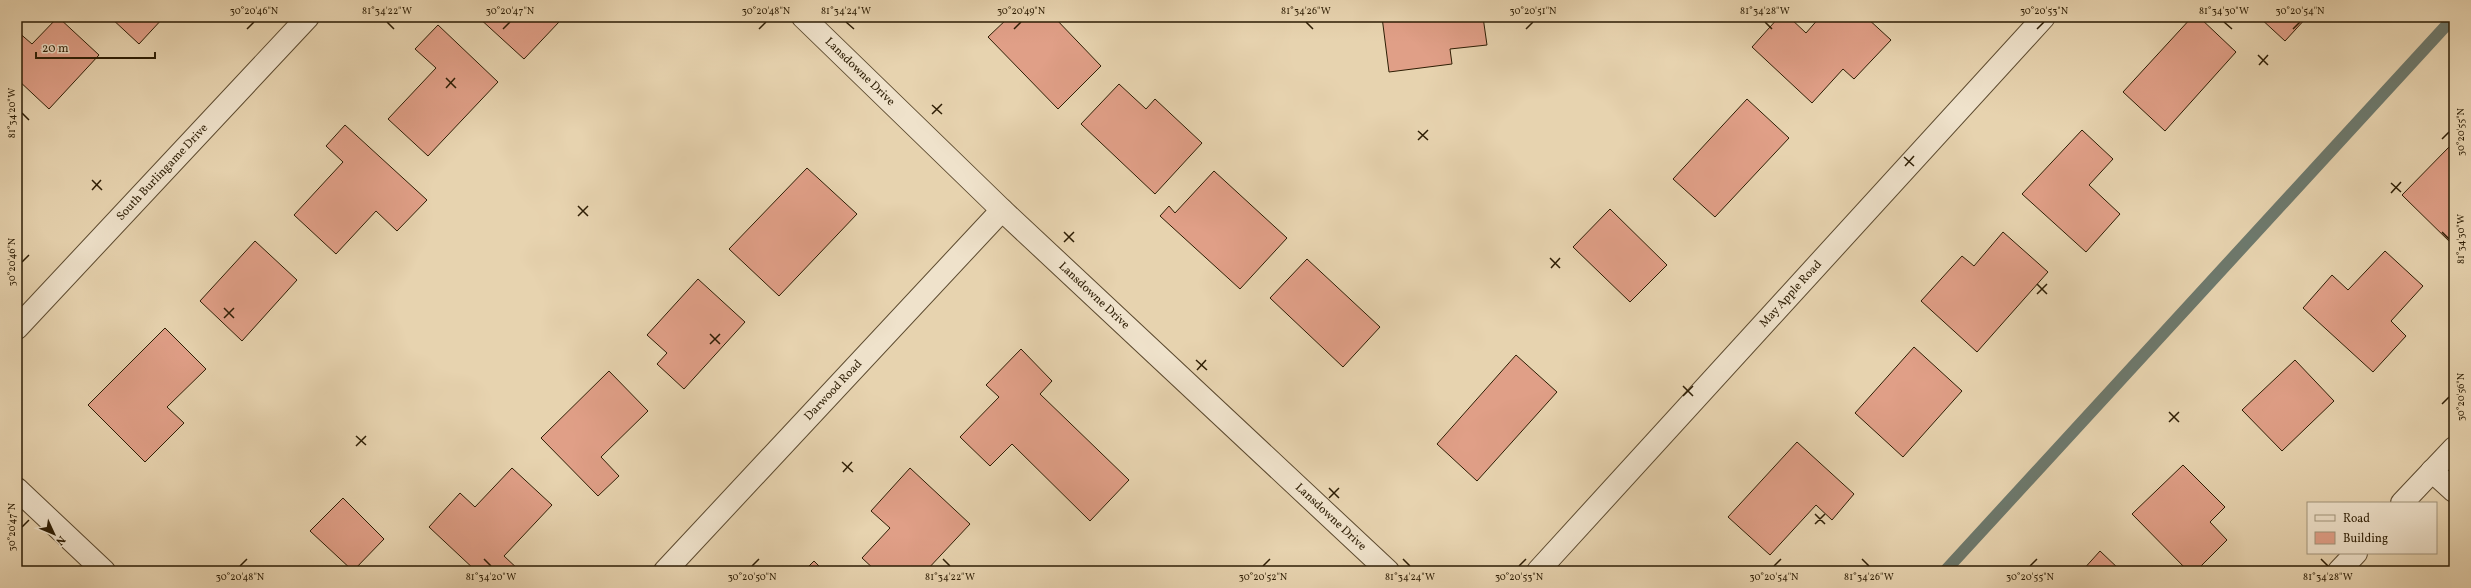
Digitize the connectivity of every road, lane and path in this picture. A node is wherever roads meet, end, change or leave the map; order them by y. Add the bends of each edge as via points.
1 (308, 17) edge
2 (802, 17) edge
3 (2044, 17) edge
4 (1002, 210) junction
5 (17, 328) edge
6 (2454, 448) edge
7 (2432, 470) junction
8 (17, 489) edge
9 (2454, 491) edge
10 (2403, 502) edge
11 (2355, 554) edge
12 (104, 571) edge
13 (665, 571) edge
14 (1388, 571) edge
15 (1538, 571) edge
16 (2339, 571) edge

1 - 5 street, South Burlingame Drive
2 - 4 street, Lansdowne Drive
3 - 15 street, May Apple Road
4 - 13 street, Darwood Road
4 - 14 street, Lansdowne Drive
6 - 7 street
7 - 9 street
7 - 10 street
8 - 12 street
11 - 16 street

